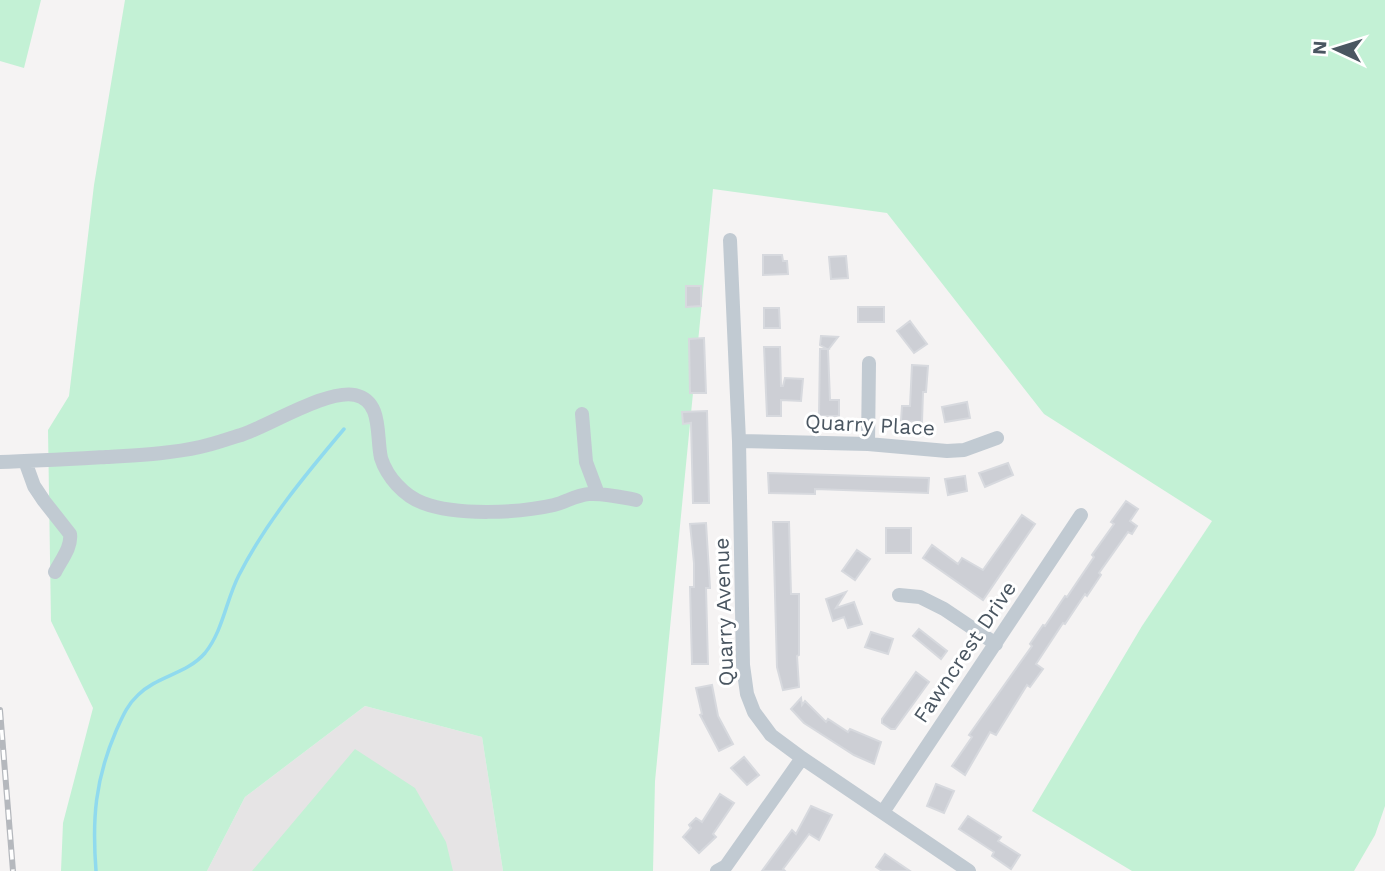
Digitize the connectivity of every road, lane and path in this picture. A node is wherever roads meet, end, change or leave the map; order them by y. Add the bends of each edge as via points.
1 (730, 240) dead end
2 (869, 363) dead end
3 (582, 414) dead end
4 (997, 438) dead end
5 (739, 441) junction
6 (868, 444) junction
7 (25, 461) junction
8 (0, 462) edge
9 (598, 494) junction
10 (636, 500) dead end
11 (1082, 515) dead end
12 (55, 572) dead end
13 (899, 595) dead end
14 (996, 644) junction
15 (802, 758) junction
16 (883, 812) junction
17 (717, 871) edge
18 (969, 871) edge

1 - 5 street, Quarry Avenue
2 - 6 street
3 - 9 street via 586,462
4 - 6 street, Quarry Place via 958,450
5 - 6 street, Quarry Place
5 - 15 street, Quarry Avenue via 747,694 764,727
7 - 8 street
7 - 9 street via 149,455 200,447 320,402 356,395 373,408 387,471 421,502 493,512 557,505 578,495
7 - 12 street via 44,501 71,534
9 - 10 street
11 - 14 street, Fawncrest Drive
13 - 14 street via 920,597 944,608
14 - 16 street, Fawncrest Drive
15 - 16 street, Quarry Avenue
15 - 17 street via 726,866
16 - 18 street, Quarry Avenue

